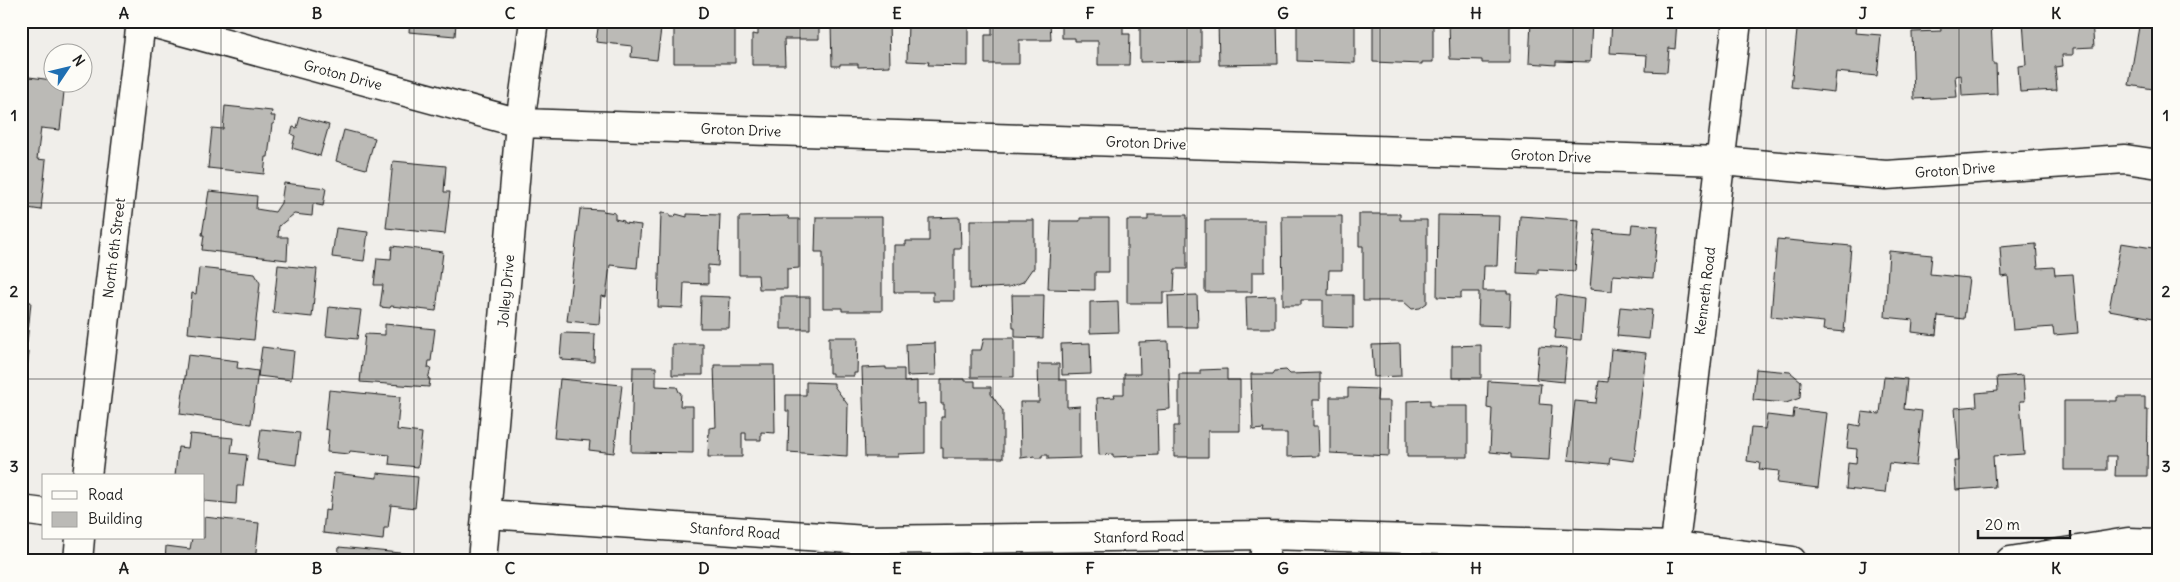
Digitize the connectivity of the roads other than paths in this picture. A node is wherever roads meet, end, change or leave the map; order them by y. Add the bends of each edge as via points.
1 (141, 21) edge
2 (145, 21) edge
3 (534, 21) edge
4 (1737, 21) edge
5 (520, 123) junction
6 (1721, 161) junction
7 (2159, 164) edge
8 (87, 474) edge
9 (21, 510) edge
10 (42, 513) edge
11 (487, 514) junction
12 (80, 540) edge
13 (2159, 543) edge
14 (1265, 548) edge
15 (865, 551) edge
16 (1673, 553) edge
17 (78, 561) edge
18 (482, 561) edge
19 (1792, 561) edge
20 (2010, 561) edge

1 - 8 street, North 6th Street
2 - 5 street, Groton Drive
3 - 5 street, Jolley Drive
4 - 6 street, Kenneth Road
5 - 6 street, Groton Drive
5 - 11 street, Jolley Drive
6 - 7 street, Groton Drive via 1886,175 2125,159
6 - 16 street, Kenneth Road
9 - 10 street
11 - 15 street, Stanford Road via 544,517
11 - 18 street, Jolley Drive
12 - 17 street
13 - 20 street via 2128,542
14 - 15 street, Stanford Road
14 - 16 street, Stanford Road
16 - 19 street, Stanford Road

